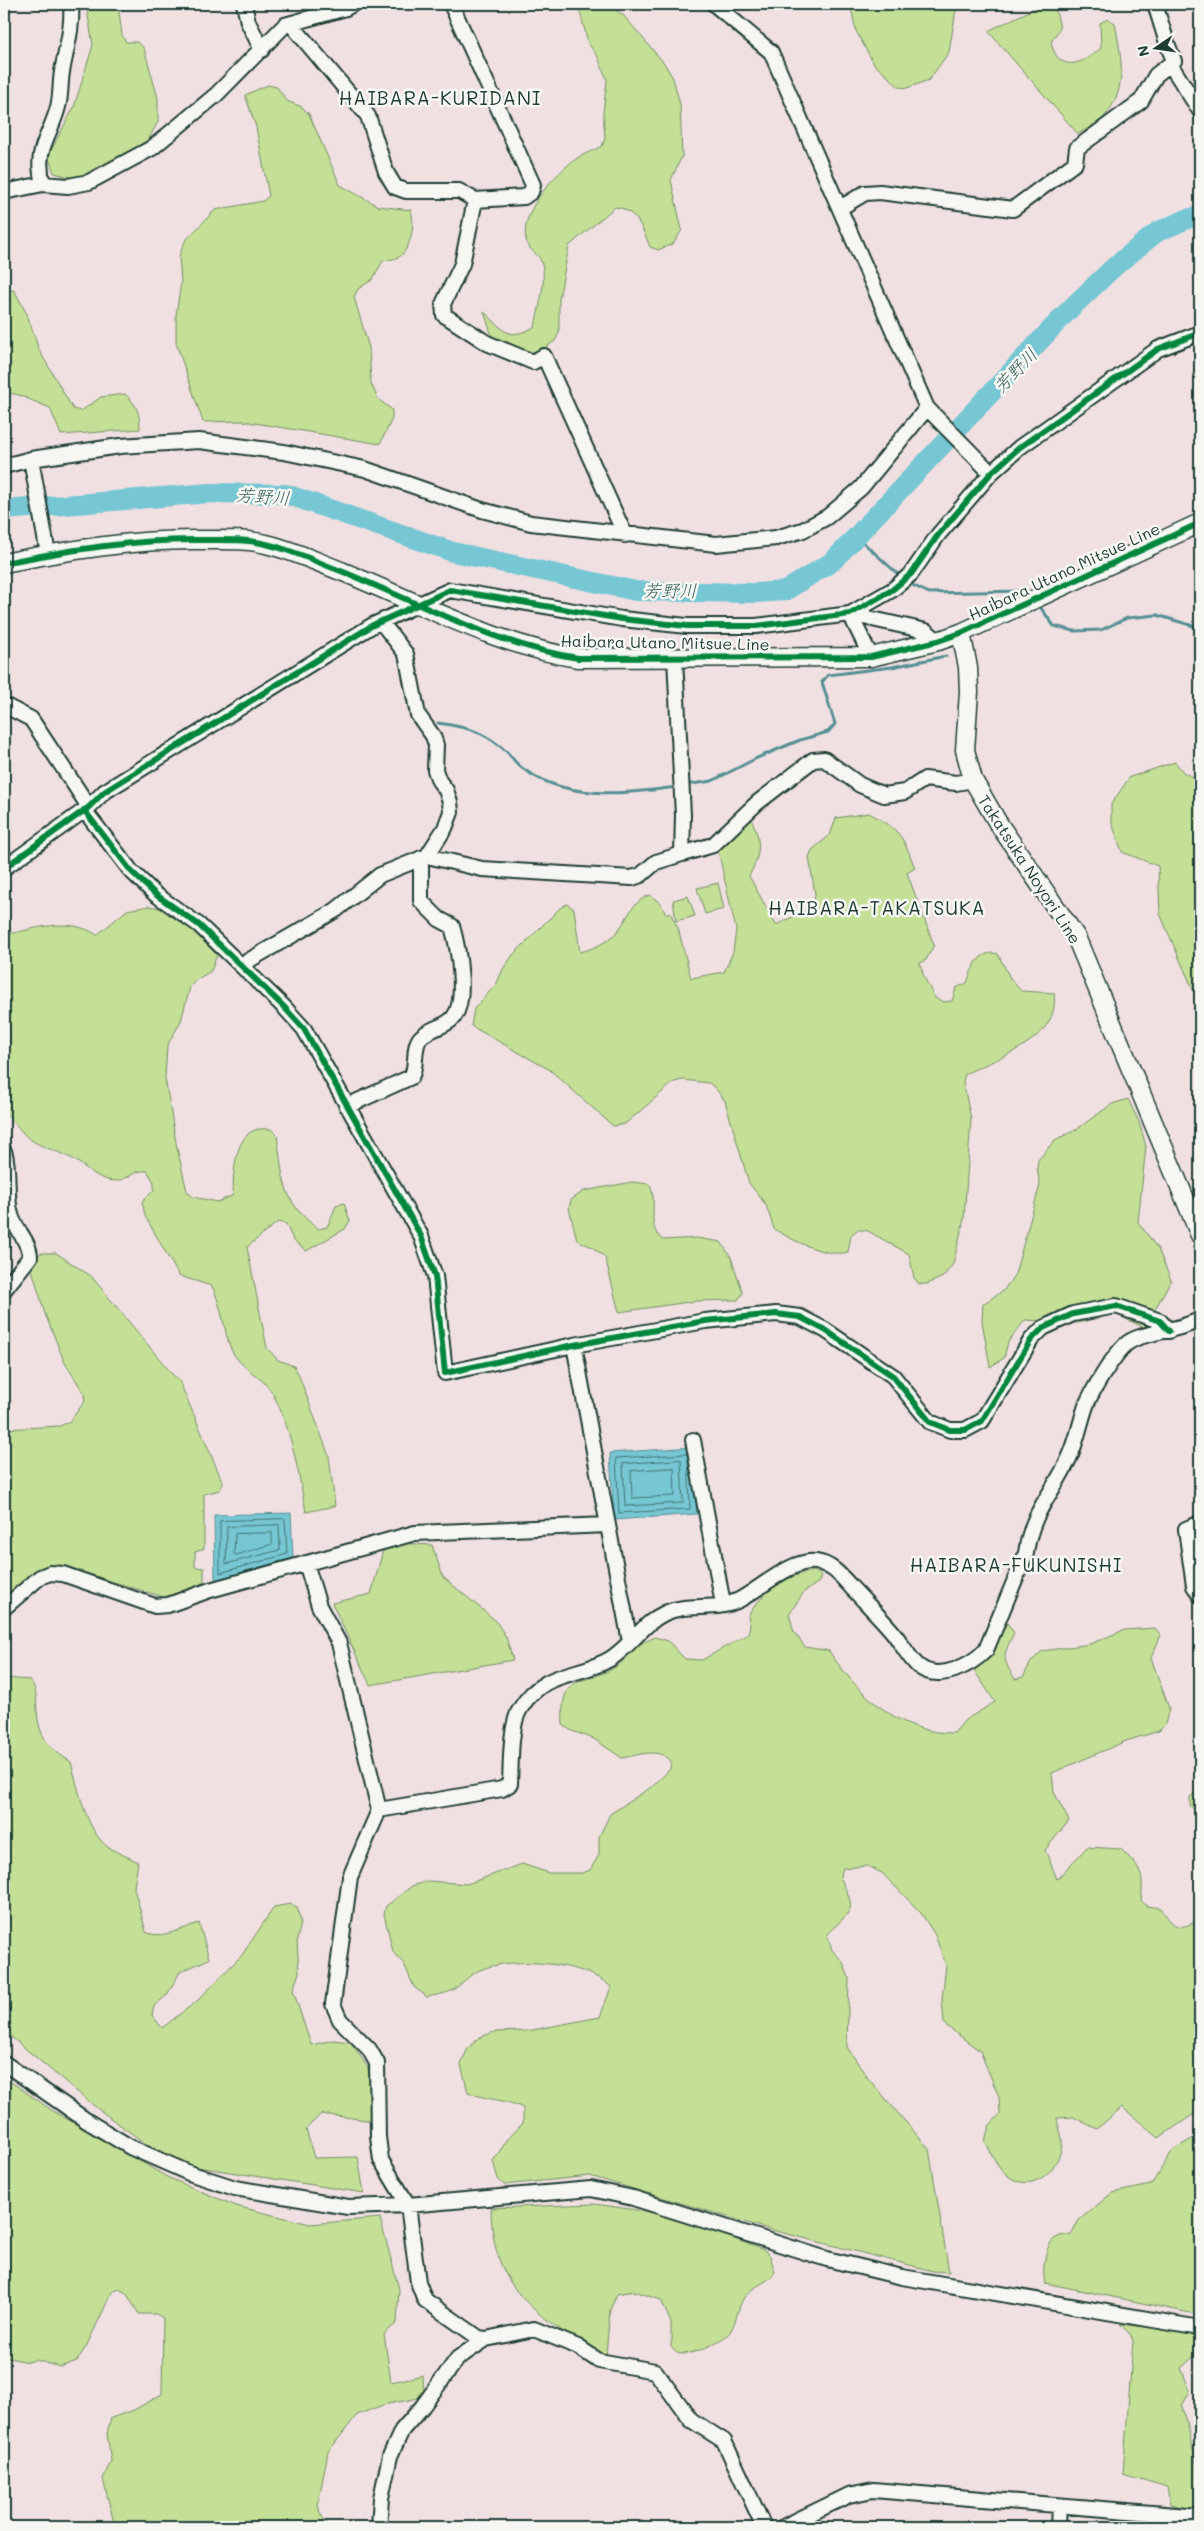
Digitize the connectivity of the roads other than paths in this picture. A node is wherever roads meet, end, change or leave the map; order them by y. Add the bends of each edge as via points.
1 (71, 4) edge
2 (244, 4) edge
3 (353, 4) edge
4 (451, 4) edge
5 (714, 4) edge
6 (1155, 4) edge
7 (291, 24) junction
8 (262, 50) junction
9 (1174, 61) dead end
10 (1200, 111) edge
11 (43, 184) junction
12 (4, 192) edge
13 (475, 200) junction
14 (840, 208) junction
15 (1200, 333) edge
16 (931, 411) junction
17 (31, 462) junction
18 (4, 466) edge
19 (989, 470) junction
20 (1200, 523) edge
21 (625, 535) junction
22 (47, 549) junction
23 (4, 563) edge
24 (419, 603) junction
25 (850, 614) junction
26 (382, 623) junction
27 (961, 633) junction
28 (938, 642) junction
29 (871, 657) junction
30 (675, 658) junction
31 (4, 705) edge
32 (973, 780) junction
33 (86, 808) junction
34 (682, 854) junction
35 (424, 857) junction
36 (4, 868) edge
37 (241, 965) junction
38 (347, 1106) junction
39 (4, 1151) edge
40 (1200, 1235) edge
41 (4, 1290) edge
42 (1200, 1319) edge
43 (1169, 1331) junction
44 (574, 1345) junction
45 (693, 1440) dead end
46 (1200, 1523) edge
47 (607, 1525) junction
48 (306, 1564) junction
49 (1200, 1595) edge
50 (723, 1604) junction
51 (4, 1608) edge
52 (630, 1642) junction
53 (378, 1810) junction
54 (4, 2063) edge
55 (408, 2205) junction
56 (1200, 2328) edge
57 (486, 2339) junction
58 (1059, 2506) junction
59 (1200, 2517) edge
60 (379, 2527) edge
61 (764, 2527) edge
62 (784, 2527) edge
63 (1058, 2527) edge

1 - 11 street via 72,21 59,104 40,152
2 - 8 street via 248,22
3 - 7 street
4 - 13 street via 533,185 531,192 524,197
5 - 14 street via 771,52
6 - 9 street
7 - 8 street via 285,25
7 - 13 street via 368,116 386,172 395,187 406,192 459,191
8 - 11 street via 216,95 152,148 89,182 68,186
10 - 14 street via 1170,64 1156,75 1141,101 1077,148 1075,163 1012,209 880,192 865,192
11 - 12 street
13 - 21 street via 462,264 444,304 444,314 487,343 533,362 544,356
14 - 16 street
15 - 19 street via 1158,350
16 - 19 street
16 - 21 street via 861,488 827,518 803,530 776,538 716,544
17 - 18 street
17 - 21 street via 120,446 199,441 284,452 365,468 482,510 531,523
17 - 22 street
19 - 25 street via 911,574 892,590
20 - 27 main road, Haibara Utano Mitsue Line
22 - 23 main road, Haibara Utano Mitsue Line
22 - 24 main road, Haibara Utano Mitsue Line via 233,540 266,544
24 - 25 street via 450,590 622,619 687,626 756,626
24 - 26 street
24 - 30 main road, Haibara Utano Mitsue Line via 494,636 544,653 578,658
25 - 28 street via 926,631
25 - 29 street
26 - 33 street via 104,792
26 - 35 street via 406,654 418,715 433,736 436,770 450,802 445,828
27 - 28 main road, Haibara Utano Mitsue Line
27 - 32 main road, Takatsuka Noyori Line via 970,692 965,750
28 - 29 main road, Haibara Utano Mitsue Line
29 - 30 main road, Haibara Utano Mitsue Line
30 - 34 street
31 - 33 street via 31,719
32 - 34 street via 956,783 925,779 905,792 884,795 860,786 828,761 813,760 757,803 713,846
32 - 40 main road, Takatsuka Noyori Line via 998,823 1076,937
33 - 36 street
33 - 37 street via 137,877 154,894 199,925
34 - 35 street via 656,862 632,878 482,869
35 - 37 street via 380,875 336,910
35 - 38 street via 421,901 438,919 452,926 458,945 458,1008 452,1020 420,1037 416,1069 411,1077
37 - 38 street via 304,1029
38 - 44 street via 421,1236 435,1276 445,1373
39 - 41 street via 8,1175 6,1196 12,1218 30,1250 30,1257
42 - 43 street via 1190,1326
43 - 44 street via 1160,1321 1116,1306 1073,1314 1043,1328 1031,1340 982,1421 965,1430 950,1430 930,1422 893,1376 800,1316 776,1314 705,1321
43 - 50 street via 1135,1339 1126,1345 1102,1378 1088,1402 1071,1455 1039,1508 1028,1536 1026,1553 986,1650 974,1662 948,1672 934,1672 919,1666 892,1631 834,1569 817,1562 800,1562 737,1601
44 - 47 street
45 - 50 street
46 - 49 street via 1186,1529 1194,1586
47 - 48 street via 415,1533
47 - 52 street
48 - 51 street via 168,1605 155,1606 63,1574 50,1573 40,1577
48 - 53 street via 320,1606 339,1643
50 - 52 street via 666,1613 646,1625
52 - 53 street via 610,1659 544,1682 519,1710 512,1742 510,1784 502,1790
53 - 55 street via 350,1877 333,2004 340,2020 377,2062 381,2160
54 - 55 street via 130,2147 189,2173 235,2188 338,2206
55 - 56 street via 591,2189 632,2198 827,2260 902,2277
55 - 57 street via 418,2282 425,2300 470,2332
57 - 60 street via 458,2358 402,2430 388,2464
57 - 61 street via 534,2329 578,2347 599,2361 655,2371 691,2420 724,2441
58 - 59 street
58 - 62 street via 873,2490 848,2495
58 - 63 street

